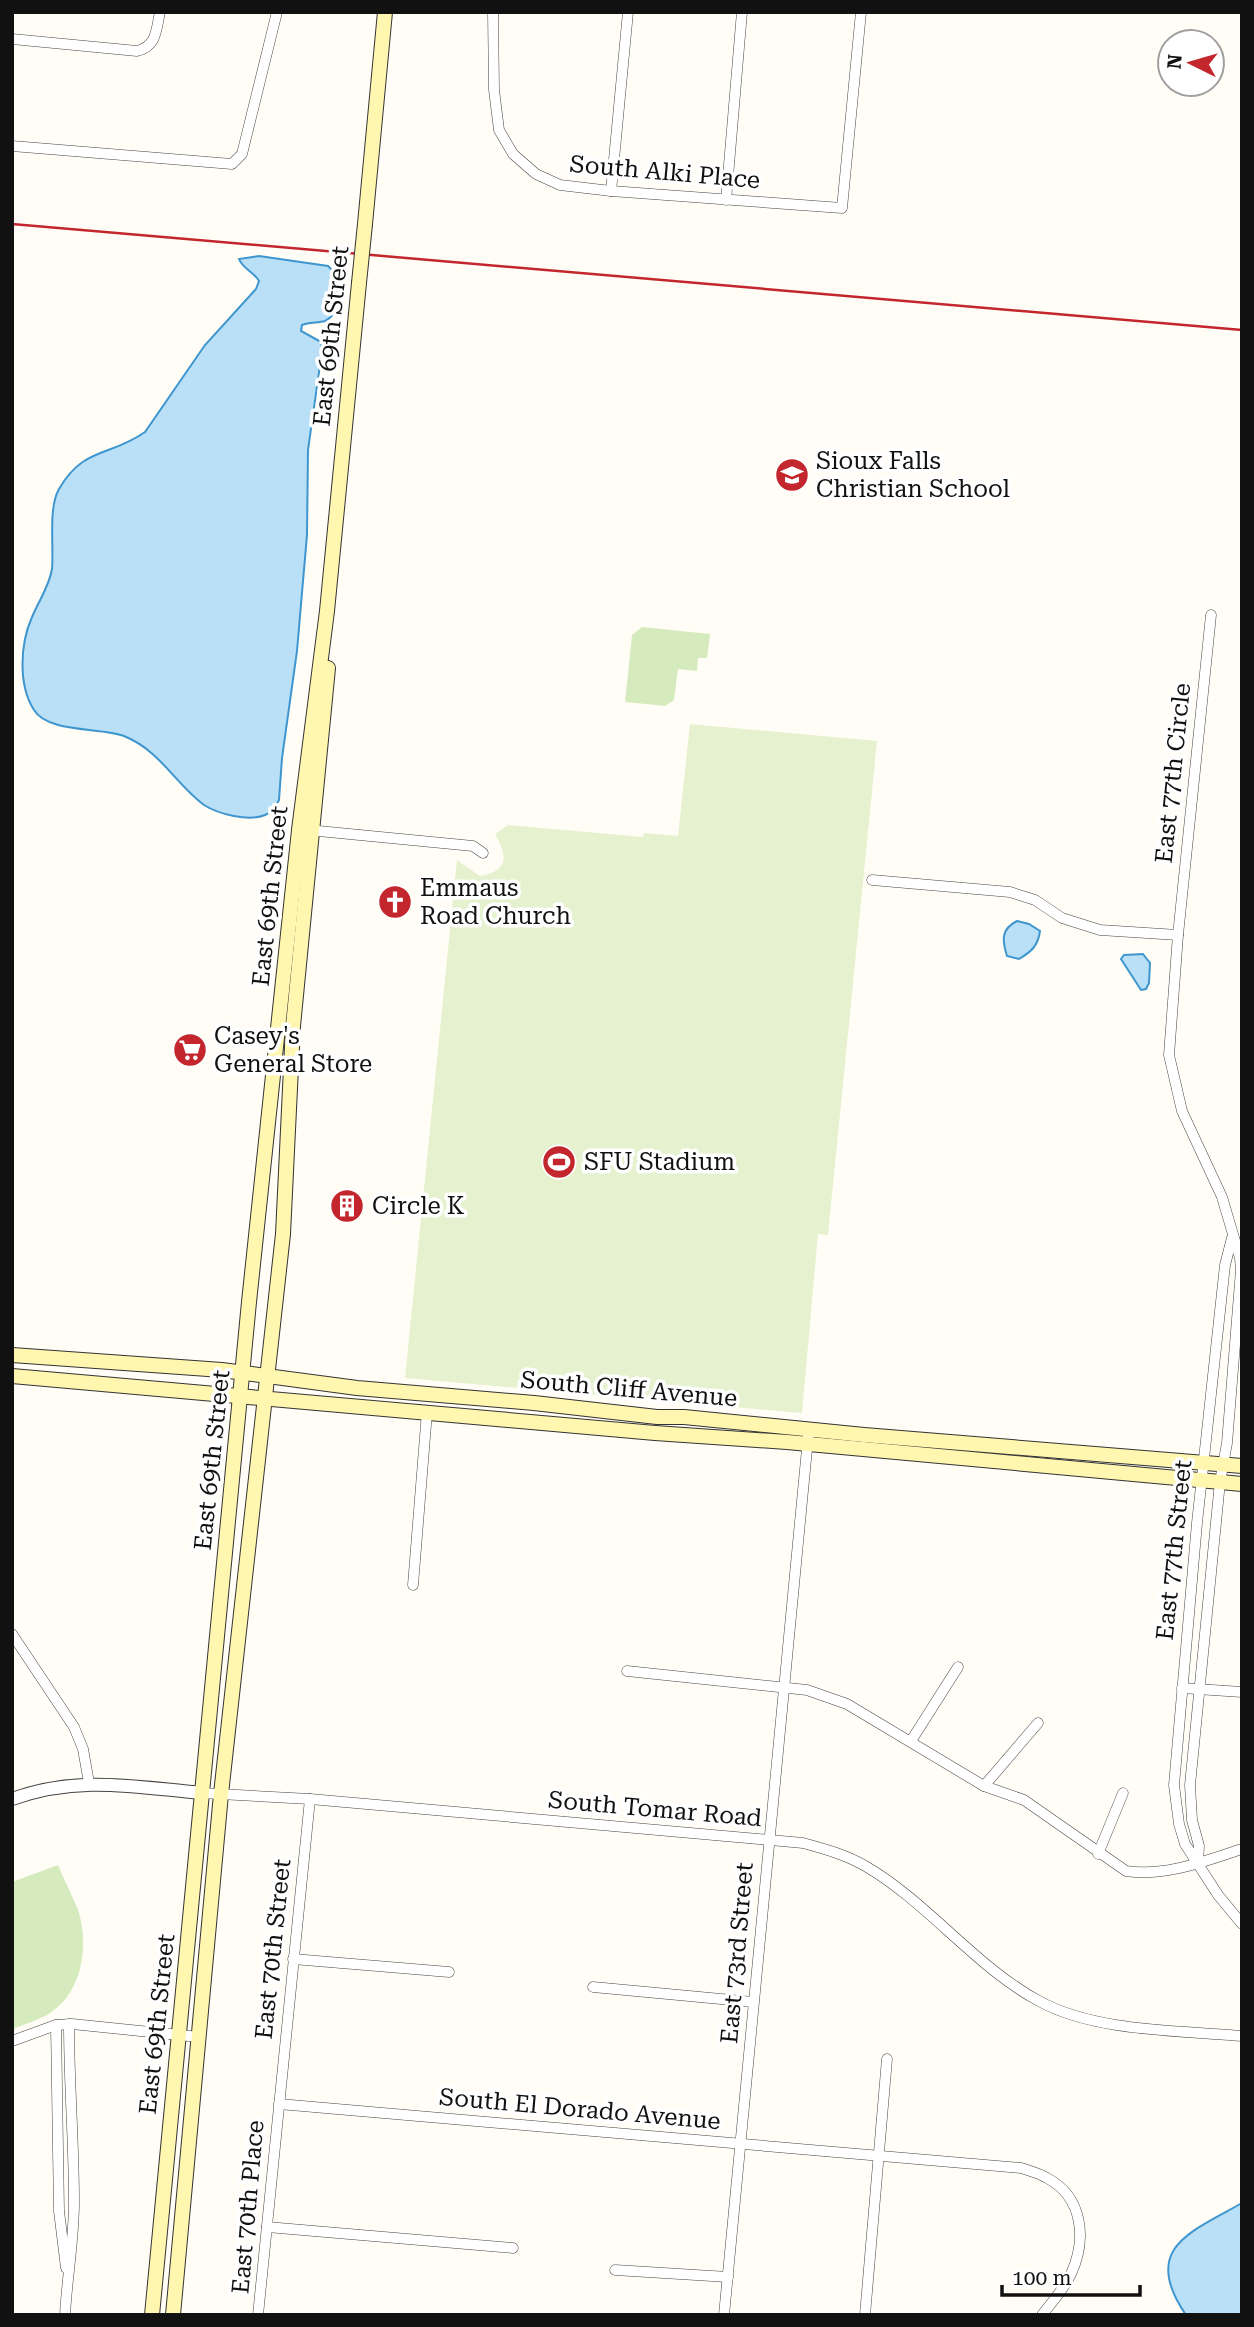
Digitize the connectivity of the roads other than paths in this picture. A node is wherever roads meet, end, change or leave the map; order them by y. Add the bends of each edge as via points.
1 (160, 12) edge
2 (277, 12) edge
3 (387, 12) edge
4 (493, 12) edge
5 (628, 12) edge
6 (742, 12) edge
7 (862, 12) edge
8 (12, 40) edge
9 (12, 146) edge
10 (611, 191) junction
11 (726, 200) junction
12 (1210, 615) dead end
13 (306, 830) junction
14 (483, 853) dead end
15 (872, 880) dead end
16 (1178, 935) junction
17 (1232, 1238) junction
18 (12, 1355) edge
19 (243, 1375) junction
20 (12, 1376) edge
21 (268, 1378) junction
22 (241, 1396) junction
23 (265, 1398) junction
24 (427, 1412) junction
25 (809, 1428) junction
26 (807, 1444) junction
27 (1204, 1463) junction
28 (1223, 1464) junction
29 (1242, 1466) edge
30 (1202, 1481) junction
31 (1220, 1482) junction
32 (1242, 1484) edge
33 (412, 1585) dead end
34 (12, 1634) edge
35 (958, 1667) dead end
36 (627, 1671) dead end
37 (783, 1687) junction
38 (1182, 1688) junction
39 (1199, 1690) junction
40 (1242, 1692) edge
41 (1038, 1723) dead end
42 (911, 1741) junction
43 (89, 1783) junction
44 (984, 1786) junction
45 (202, 1793) junction
46 (1123, 1793) dead end
47 (221, 1794) junction
48 (12, 1799) edge
49 (310, 1799) junction
50 (768, 1840) junction
51 (1242, 1849) edge
52 (1098, 1853) junction
53 (1198, 1863) junction
54 (1242, 1924) edge
55 (293, 1959) junction
56 (449, 1972) dead end
57 (593, 1987) dead end
58 (753, 2002) junction
59 (69, 2024) junction
60 (56, 2025) junction
61 (178, 2035) junction
62 (1242, 2036) edge
63 (198, 2037) junction
64 (12, 2041) edge
65 (887, 2059) dead end
66 (279, 2104) junction
67 (740, 2144) junction
68 (878, 2155) junction
69 (267, 2227) junction
70 (513, 2248) dead end
71 (615, 2270) dead end
72 (68, 2276) junction
73 (727, 2277) junction
74 (65, 2315) edge
75 (152, 2315) edge
76 (173, 2315) edge
77 (258, 2315) edge
78 (724, 2315) edge
79 (865, 2315) edge
80 (1042, 2315) edge

1 - 8 street via 151,44 137,51
2 - 9 street via 242,154 232,164
3 - 13 main road, East 69th Street, bridge via 327,611 328,674
4 - 10 street, South Alki Place via 494,90 505,142 520,162 548,180
5 - 10 street
6 - 11 street
7 - 11 street, South Alki Place via 842,208
10 - 11 street, South Alki Place
12 - 16 street, East 77th Circle
13 - 14 street via 472,846
13 - 19 main road, East 69th Street
13 - 21 main road, East 69th Street via 286,1198
15 - 16 street via 1010,892 1035,900 1062,918 1100,930
16 - 17 street, East 77th Street via 1169,1055 1182,1111 1222,1197
17 - 27 street, East 77th Street via 1225,1265
17 - 28 street, East 77th Street via 1240,1258 1241,1282
18 - 19 main road, South Cliff Avenue
19 - 21 main road, South Cliff Avenue
19 - 22 main road, East 69th Street
20 - 22 main road, South Cliff Avenue
21 - 23 main road, East 69th Street
21 - 25 main road, South Cliff Avenue
22 - 23 main road, South Cliff Avenue
22 - 45 main road, East 69th Street
23 - 24 main road, South Cliff Avenue
23 - 47 main road, East 69th Street
24 - 26 main road, South Cliff Avenue
24 - 33 street
25 - 26 street, East 73rd Street
25 - 27 main road, South Cliff Avenue
26 - 30 main road, South Cliff Avenue
26 - 37 street, East 73rd Street
27 - 28 main road, South Cliff Avenue
27 - 30 street, East 77th Street
28 - 29 main road, South Cliff Avenue
28 - 31 street, East 77th Street
30 - 31 main road, South Cliff Avenue
30 - 38 street, East 77th Street
31 - 32 main road, South Cliff Avenue
31 - 39 street, East 77th Street
34 - 43 street via 74,1727
35 - 42 street
36 - 37 street
37 - 42 street via 847,1704
37 - 50 street, East 73rd Street
38 - 39 street
38 - 53 street, East 77th Street via 1176,1803 1185,1844
39 - 40 street
39 - 53 street, East 77th Street via 1190,1785
41 - 44 street
42 - 44 street
43 - 45 street, South Tomar Road
43 - 48 street, South Tomar Road
44 - 52 street via 1024,1800
45 - 47 street, South Tomar Road
45 - 61 main road, East 69th Street
46 - 52 street
47 - 49 street, South Tomar Road
47 - 63 main road, East 69th Street
49 - 50 street, South Tomar Road
49 - 55 street, East 70th Street
50 - 58 street, East 73rd Street
50 - 62 street, South Tomar Road via 803,1843 867,1866 1011,1983 1063,2012 1113,2024
51 - 53 street
52 - 53 street via 1126,1871 1142,1873
53 - 54 street, East 77th Street
55 - 56 street
55 - 66 street, East 70th Street
57 - 58 street
58 - 67 street, East 73rd Street
59 - 60 street
59 - 61 street
59 - 72 street via 74,2235
60 - 64 street
60 - 72 street via 60,2211
61 - 63 street
61 - 75 main road, East 69th Street
63 - 76 main road, East 69th Street
65 - 68 street
66 - 67 street, South El Dorado Avenue
66 - 69 street, East 70th Place
67 - 68 street, South El Dorado Avenue
67 - 73 street, East 73rd Street
68 - 79 street
68 - 80 street, South El Dorado Avenue via 1021,2168 1060,2186 1079,2216 1078,2250 1071,2273
69 - 70 street
69 - 77 street, East 70th Place
71 - 73 street
72 - 74 street
73 - 78 street, East 73rd Street

